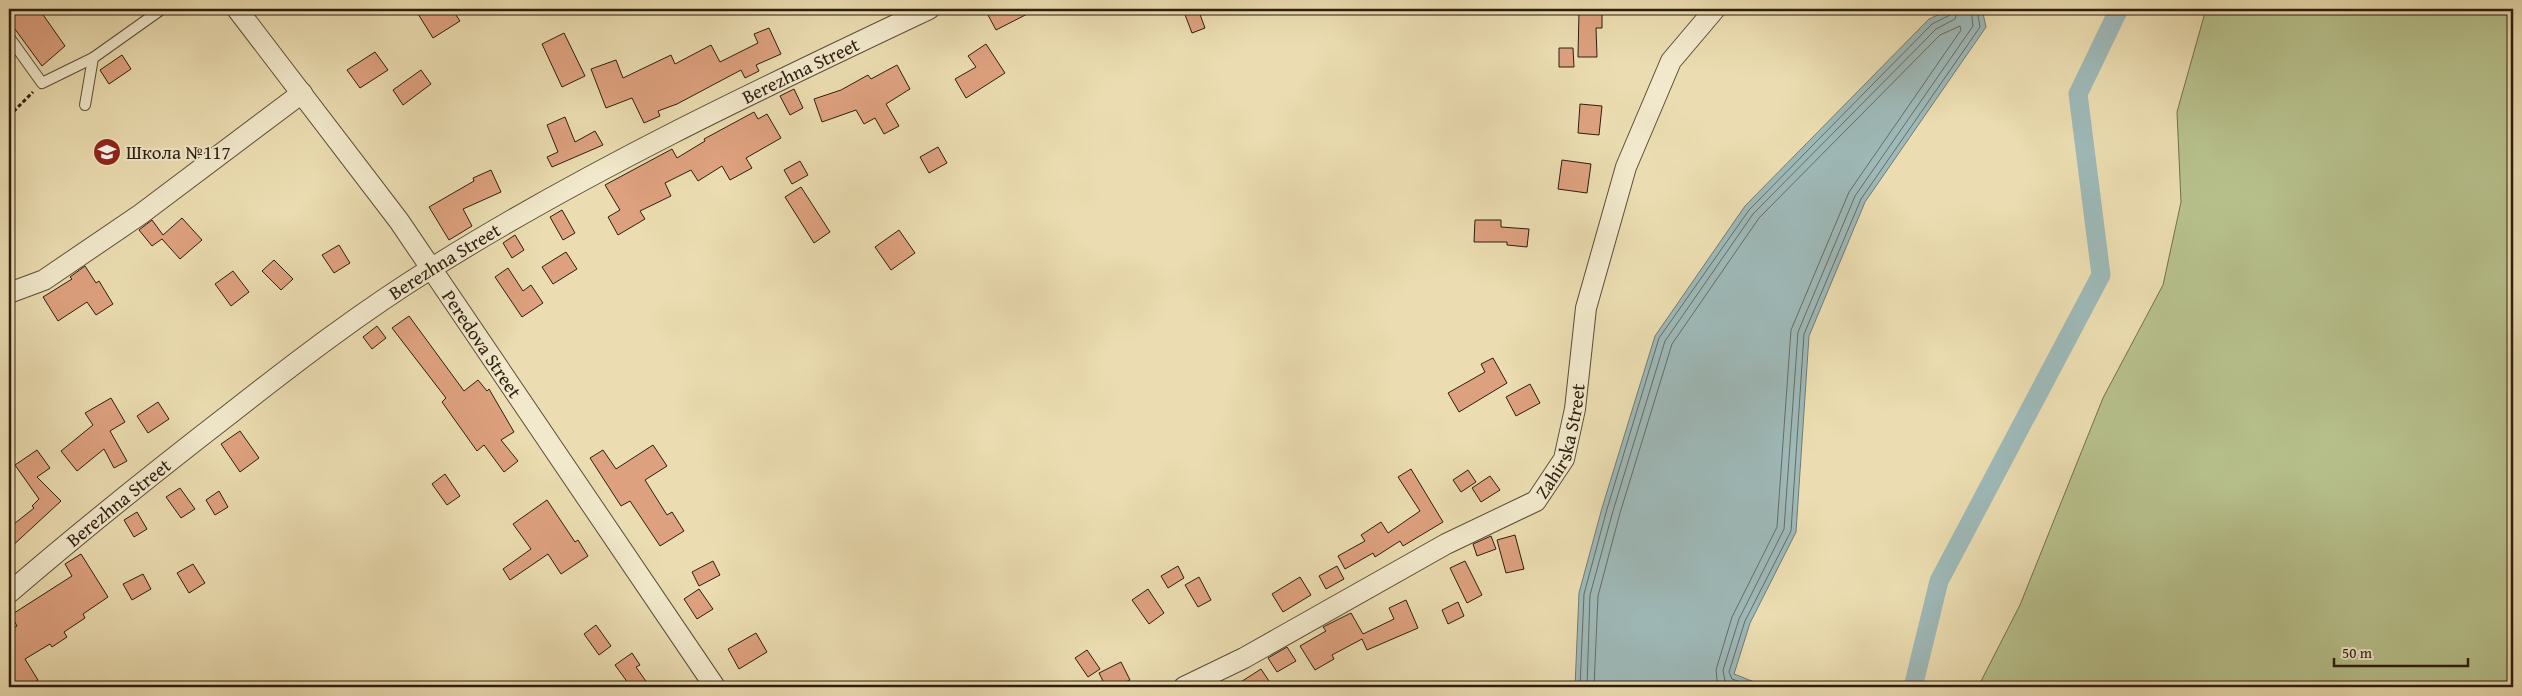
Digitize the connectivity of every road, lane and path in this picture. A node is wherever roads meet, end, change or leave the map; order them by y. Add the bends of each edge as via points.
1 (162, 9) edge
2 (238, 9) edge
3 (929, 9) edge
4 (1715, 9) edge
5 (9, 37) edge
6 (94, 58) junction
7 (42, 83) junction
8 (302, 93) junction
9 (85, 105) dead end
10 (9, 116) edge
11 (432, 268) junction
12 (9, 293) edge
13 (9, 593) edge
14 (715, 687) edge
15 (1184, 687) edge

1 - 6 lane
2 - 8 street, Peredova Street
3 - 11 street, Berezhna Street via 771,83 599,171
4 - 15 street, Zahirska Street via 1671,61 1626,167 1586,308 1575,409 1564,459 1536,501 1446,544 1244,658
5 - 7 lane
6 - 7 lane
6 - 9 lane
7 - 10 path
8 - 11 street, Peredova Street
8 - 12 street via 141,214 44,280
11 - 13 street, Berezhna Street via 332,334 102,513
11 - 14 street, Peredova Street

